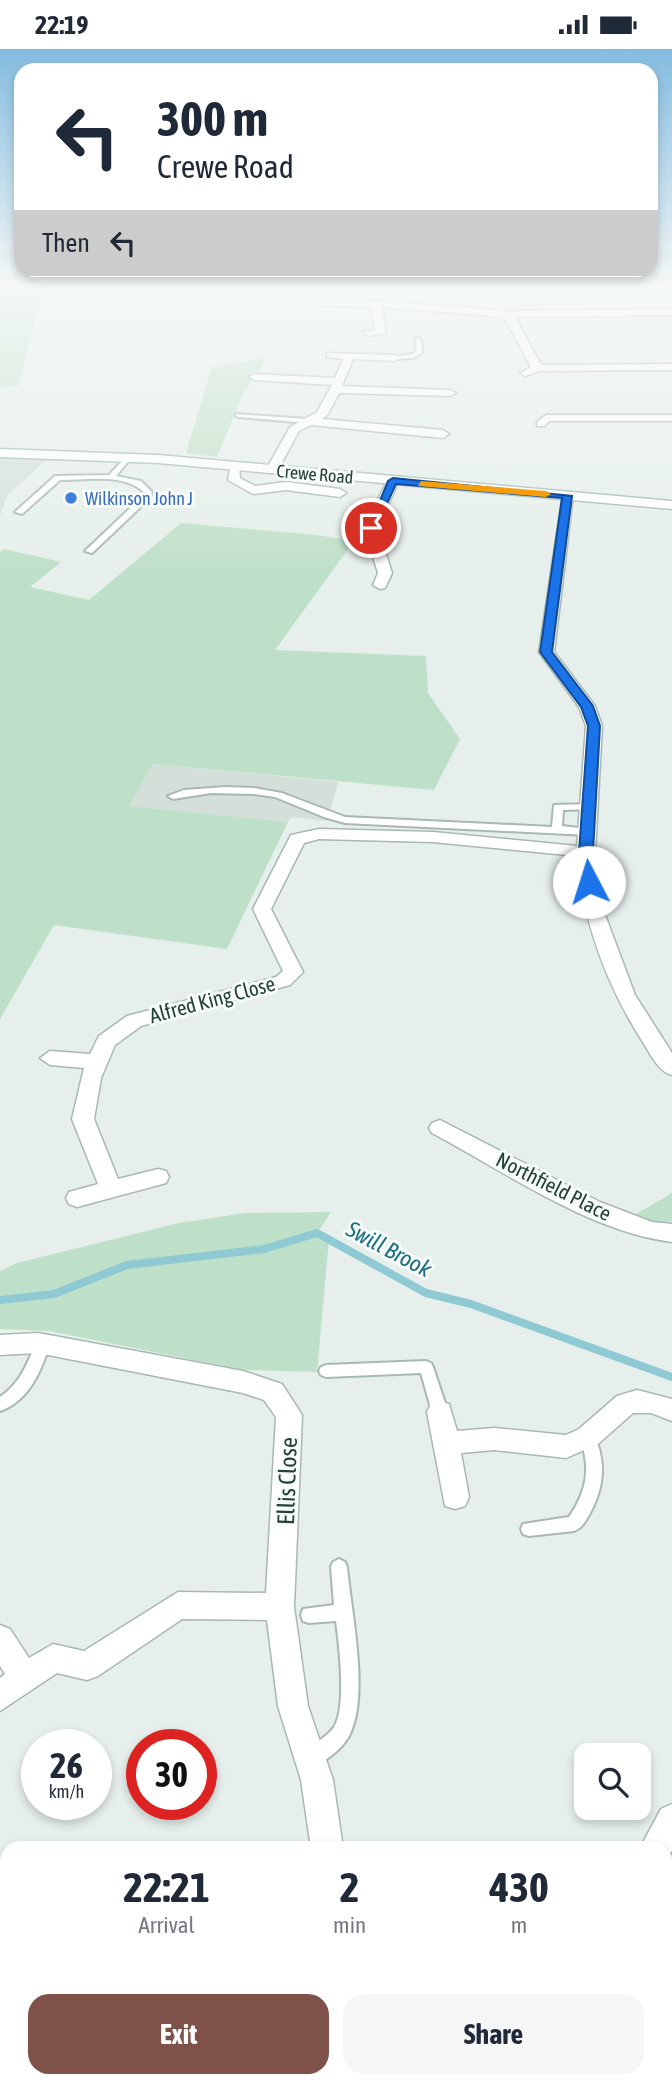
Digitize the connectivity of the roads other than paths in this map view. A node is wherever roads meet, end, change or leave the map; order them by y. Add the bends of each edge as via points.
1 (320, 382) edge
2 (337, 382) edge
3 (336, 385) junction
4 (450, 393) dead end
5 (238, 415) dead end
6 (541, 418) dead end
7 (672, 418) edge
8 (308, 421) junction
9 (442, 436) dead end
10 (0, 453) edge
11 (128, 457) junction
12 (235, 466) junction
13 (272, 470) junction
14 (111, 477) junction
15 (393, 481) junction
16 (340, 493) dead end
17 (567, 496) junction
18 (672, 505) edge
19 (19, 512) dead end
20 (89, 551) dead end
21 (380, 586) dead end
22 (173, 796) dead end
23 (590, 807) junction
24 (560, 830) junction
25 (587, 842) junction
26 (50, 1058) dead end
27 (97, 1062) junction
28 (672, 1068) edge
29 (440, 1128) dead end
30 (158, 1177) dead end
31 (111, 1189) junction
32 (76, 1198) dead end
33 (672, 1233) edge
34 (43, 1344) junction
35 (0, 1345) edge
36 (326, 1371) dead end
37 (0, 1405) edge
38 (672, 1410) edge
39 (440, 1412) joint
40 (588, 1438) junction
41 (445, 1444) junction
42 (455, 1497) dead end
43 (529, 1529) dead end
44 (339, 1567) dead end
45 (280, 1607) junction
46 (343, 1612) junction
47 (309, 1615) dead end
48 (0, 1639) edge
49 (25, 1679) junction
50 (0, 1696) edge
51 (310, 1759) junction
52 (672, 1820) edge
53 (326, 1841) edge
54 (660, 1841) edge

1 - 3 street
2 - 3 street
3 - 4 street
3 - 8 street via 321,414
5 - 8 lane
6 - 7 street
8 - 9 street
8 - 13 street via 294,429
10 - 11 street, Crewe Road
11 - 12 street, Crewe Road
11 - 14 lane
12 - 13 street, Crewe Road
12 - 16 street via 234,480 253,490 286,487
13 - 15 street, Crewe Road
14 - 19 lane via 58,478
14 - 20 lane via 138,483 148,492
15 - 17 street, Crewe Road
15 - 21 street via 371,528 385,573
17 - 18 street, Crewe Road
17 - 23 street via 546,652 591,715
22 - 24 lane via 202,790 259,792 345,820
23 - 24 lane via 558,807
23 - 25 street
24 - 25 lane
25 - 27 street, Alfred King Close via 319,834 297,839 262,909 293,972 283,981 134,1021 106,1041
25 - 28 street via 589,882 617,978
26 - 27 street
27 - 31 street, Alfred King Close via 83,1119
29 - 33 street, Northfield Place via 615,1218 648,1231
30 - 31 street
31 - 32 street
34 - 35 street, Ellis Close
34 - 37 lane via 32,1376 16,1397
34 - 45 street, Ellis Close via 243,1382 273,1392 289,1415
36 - 39 lane via 426,1367
38 - 40 street via 641,1401 620,1405
39 - 41 street
40 - 41 street via 556,1446 495,1439
40 - 43 lane via 597,1458 586,1508 574,1524
41 - 42 street
44 - 46 lane
45 - 49 street via 178,1605 87,1666 53,1658
45 - 51 street, Ellis Close via 293,1706
46 - 47 lane
46 - 51 lane via 348,1692 345,1726 326,1749
48 - 49 street
49 - 50 street
51 - 53 street, Ellis Close
52 - 54 street

